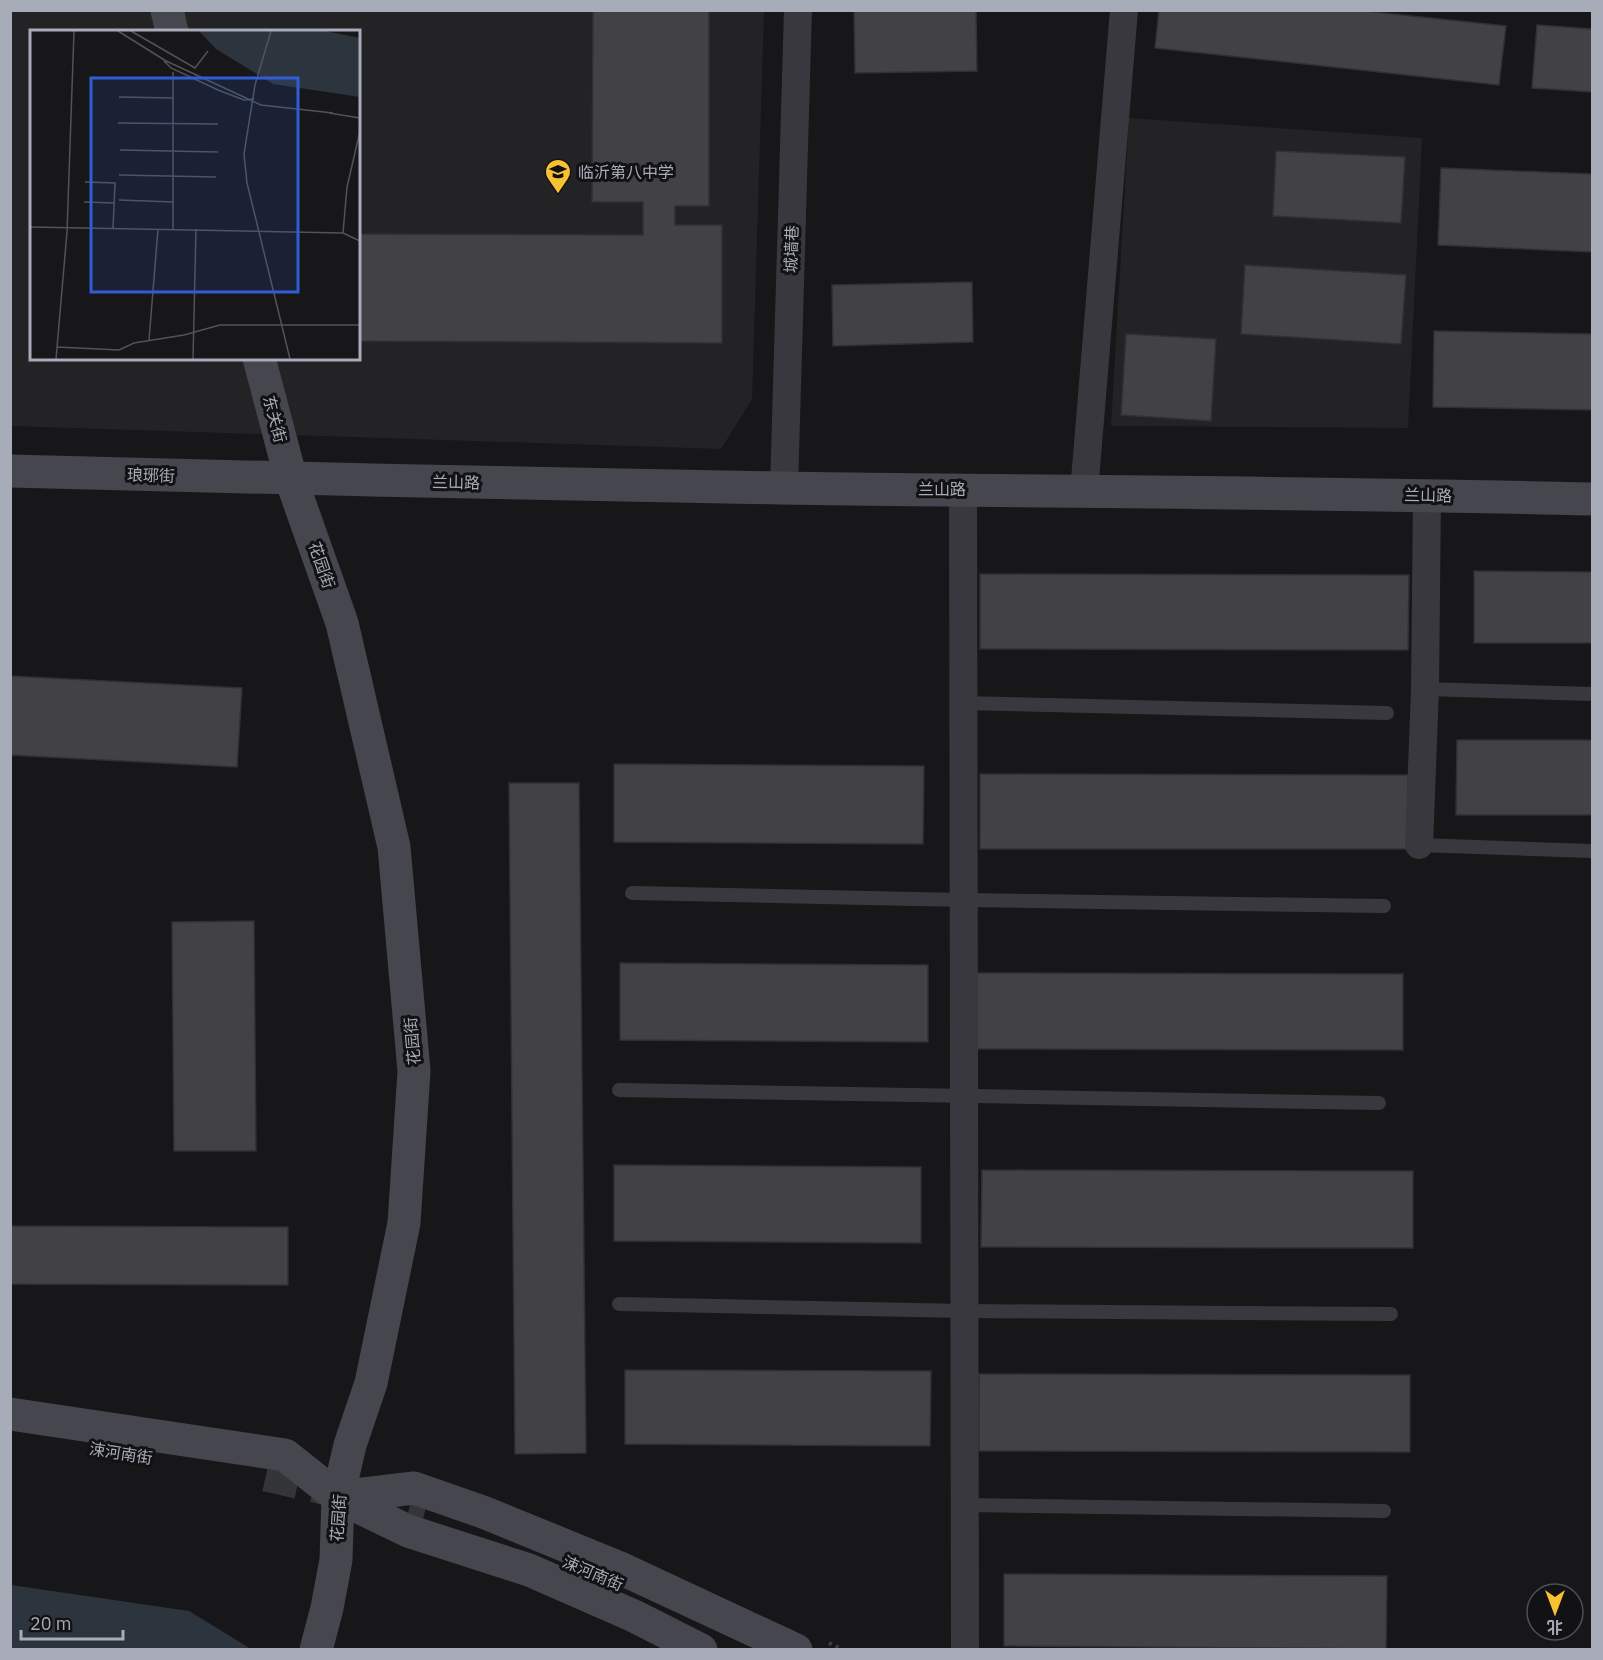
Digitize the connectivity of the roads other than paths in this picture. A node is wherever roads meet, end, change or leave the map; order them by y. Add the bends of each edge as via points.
1 (167, 10) edge
2 (798, 10) edge
3 (1124, 10) edge
4 (172, 30) edge
5 (260, 360) edge
6 (10, 471) edge
7 (291, 479) junction
8 (784, 488) junction
9 (963, 489) junction
10 (1084, 492) junction
11 (1426, 495) junction
12 (1593, 500) edge
13 (1425, 689) junction
14 (1593, 694) edge
15 (962, 703) junction
16 (1387, 713) dead end
17 (1419, 845) joint
18 (1593, 851) edge
19 (632, 893) dead end
20 (963, 900) junction
21 (1384, 906) dead end
22 (619, 1090) dead end
23 (963, 1097) junction
24 (1378, 1103) dead end
25 (619, 1304) dead end
26 (964, 1311) junction
27 (1391, 1314) dead end
28 (10, 1414) edge
29 (10, 1436) edge
30 (266, 1475) tunnel mouth
31 (338, 1497) junction
32 (964, 1505) junction
33 (425, 1511) tunnel mouth
34 (1384, 1511) dead end
35 (316, 1650) edge
36 (701, 1650) edge
37 (754, 1650) edge
38 (796, 1650) edge
39 (965, 1650) edge

1 - 4 street
2 - 8 street, 城墙巷
3 - 10 street
5 - 7 street, 东关街
6 - 7 street, 琅琊街
7 - 8 street, 兰山路
7 - 31 street, 花园街 via 342,623 394,847 414,1071 404,1223 371,1383 350,1444
8 - 9 street, 兰山路
9 - 10 street, 兰山路
9 - 15 street
10 - 11 street, 兰山路
11 - 12 street, 兰山路
11 - 13 street
13 - 14 lane
13 - 17 street
15 - 16 lane
15 - 20 street
17 - 18 lane
19 - 20 lane
20 - 21 lane
20 - 23 street
22 - 23 lane
23 - 24 lane
23 - 26 street
25 - 26 lane
26 - 27 lane
26 - 32 street
28 - 31 street via 285,1455
29 - 30 street, 涑河南街
31 - 35 street, 花园街 via 336,1560
31 - 36 street via 408,1531 529,1570
31 - 38 street via 414,1488 620,1568
32 - 34 lane
32 - 39 street
33 - 37 street, 涑河南街 via 523,1543 628,1588

